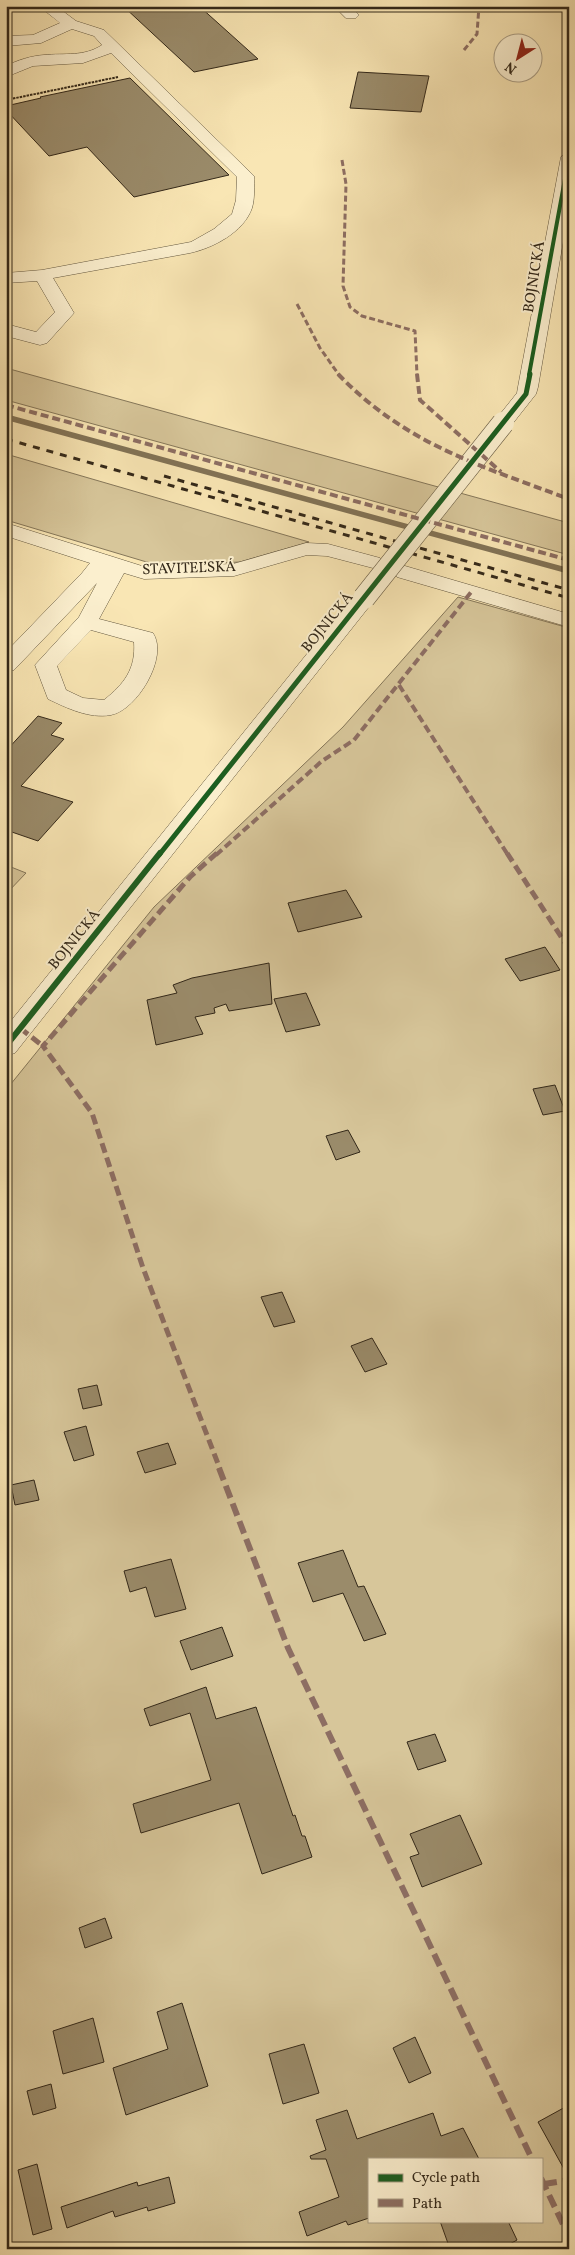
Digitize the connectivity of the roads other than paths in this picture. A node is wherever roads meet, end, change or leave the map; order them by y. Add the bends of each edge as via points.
1 (7, 6) edge
2 (46, 6) edge
3 (6, 10) edge
4 (71, 24) junction
5 (6, 41) edge
6 (112, 45) junction
7 (6, 72) edge
8 (568, 166) edge
9 (42, 274) junction
10 (6, 278) edge
11 (6, 330) edge
12 (6, 529) edge
13 (373, 562) dead end
14 (110, 563) junction
15 (405, 572) dead end
16 (569, 620) edge
17 (86, 622) junction
18 (6, 665) edge
19 (6, 1046) edge

1 - 3 street
2 - 4 street
4 - 5 street via 36,40
4 - 6 street via 99,34
6 - 7 street via 101,54 84,59 32,61
6 - 9 street via 246,176 243,210 210,241 190,248
8 - 19 street, BOJNICKÁ, bridge via 526,394
9 - 10 street
9 - 11 street via 65,313 40,339
12 - 14 street, STAVITEĽSKÁ
13 - 14 street, STAVITEĽSKÁ via 333,551 306,549 234,570 144,573
14 - 17 street
14 - 18 street via 90,578
15 - 16 street
17 - 17 street via 46,665 56,694 78,705 109,708 136,686 147,655 145,638

